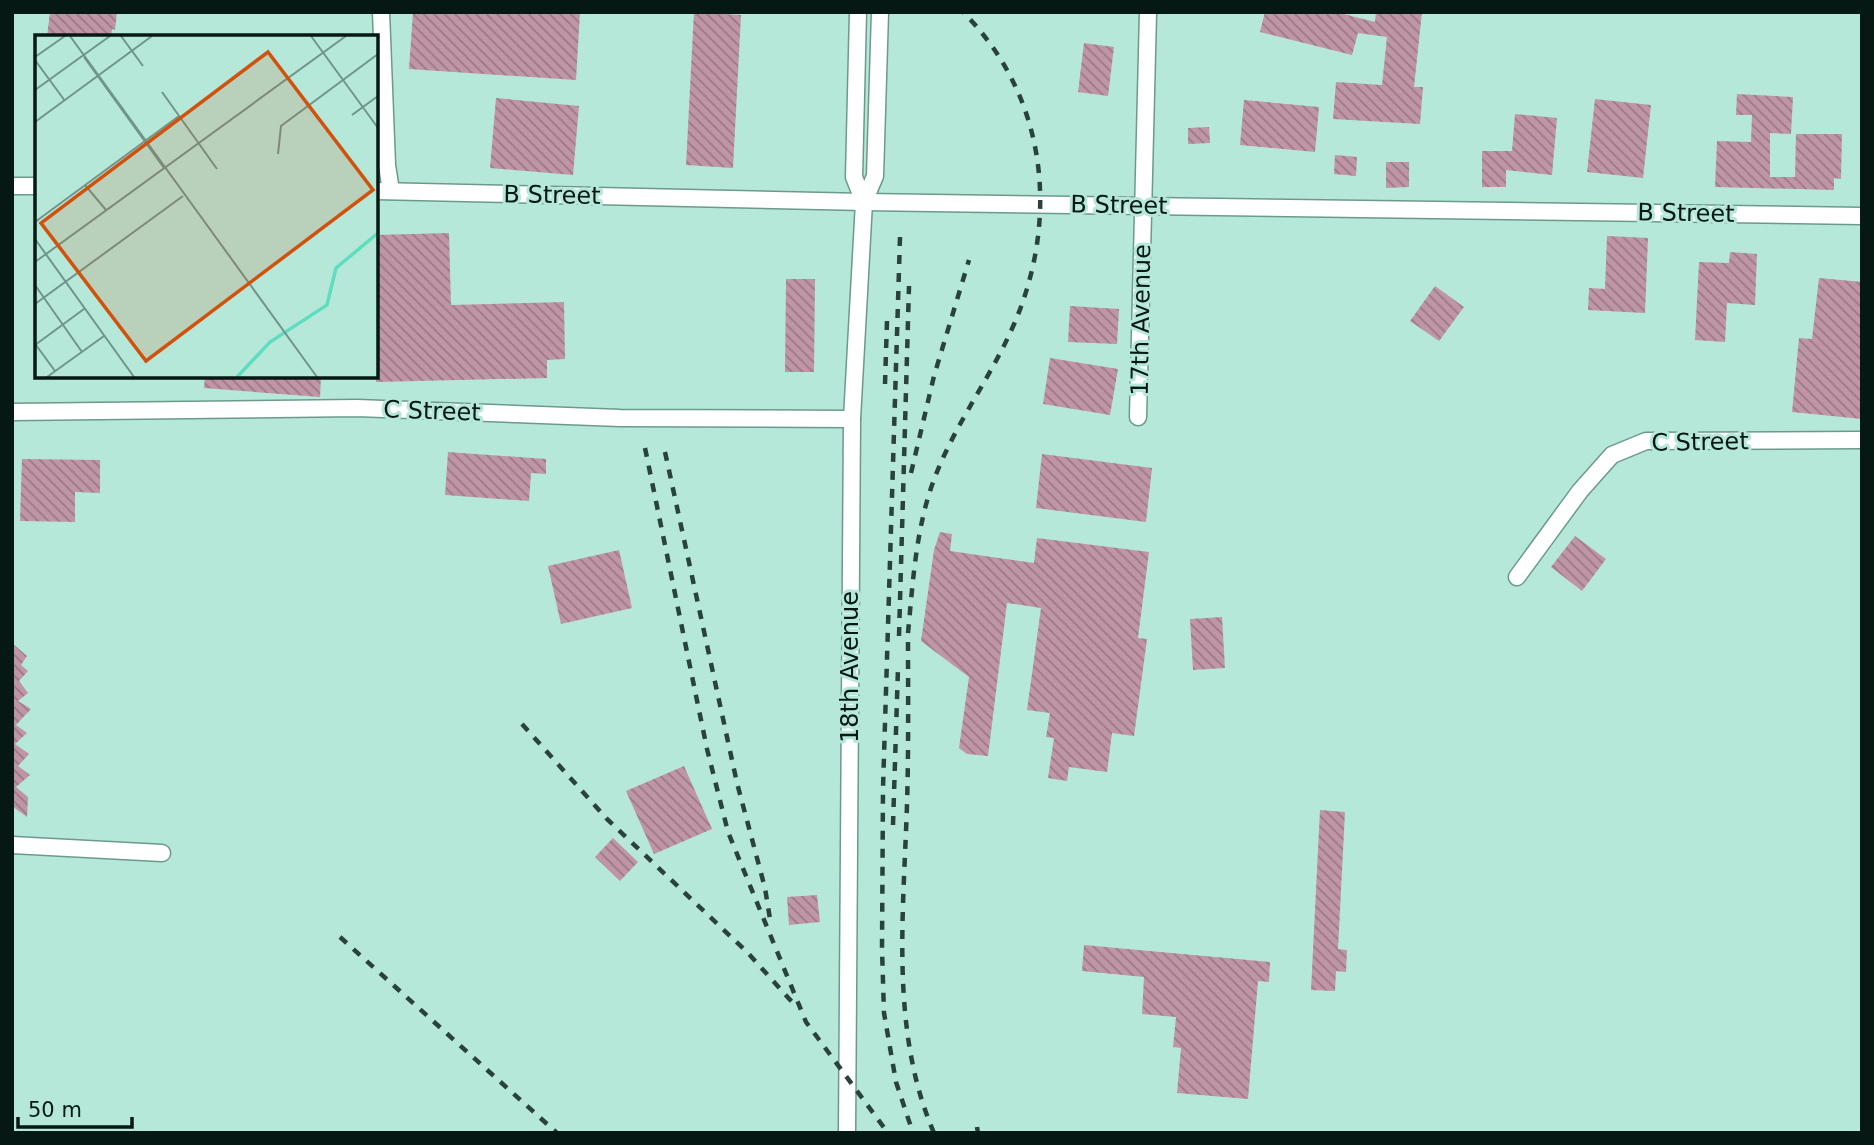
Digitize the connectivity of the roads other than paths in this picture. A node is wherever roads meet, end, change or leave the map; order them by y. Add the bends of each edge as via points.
1 (381, 12) edge
2 (858, 12) edge
3 (880, 12) edge
4 (1148, 12) edge
5 (12, 186) edge
6 (35, 186) edge
7 (384, 191) edge
8 (864, 202) junction
9 (1143, 206) junction
10 (1862, 216) edge
11 (12, 412) edge
12 (1139, 417) dead end
13 (852, 419) junction
14 (1862, 440) edge
15 (1517, 577) dead end
16 (12, 845) edge
17 (162, 853) dead end
18 (847, 1133) edge

1 - 7 street
2 - 8 street, 18th Avenue via 854,177
3 - 8 street, 18th Avenue via 875,176
4 - 9 street, 17th Avenue
5 - 6 street
7 - 8 street, B Street
8 - 9 street, B Street
8 - 13 street, 18th Avenue
9 - 10 street, B Street
9 - 12 street, 17th Avenue
11 - 13 street, C Street via 357,408 620,418
13 - 18 street, 18th Avenue
14 - 15 street, C Street via 1646,441 1612,455
16 - 17 street

